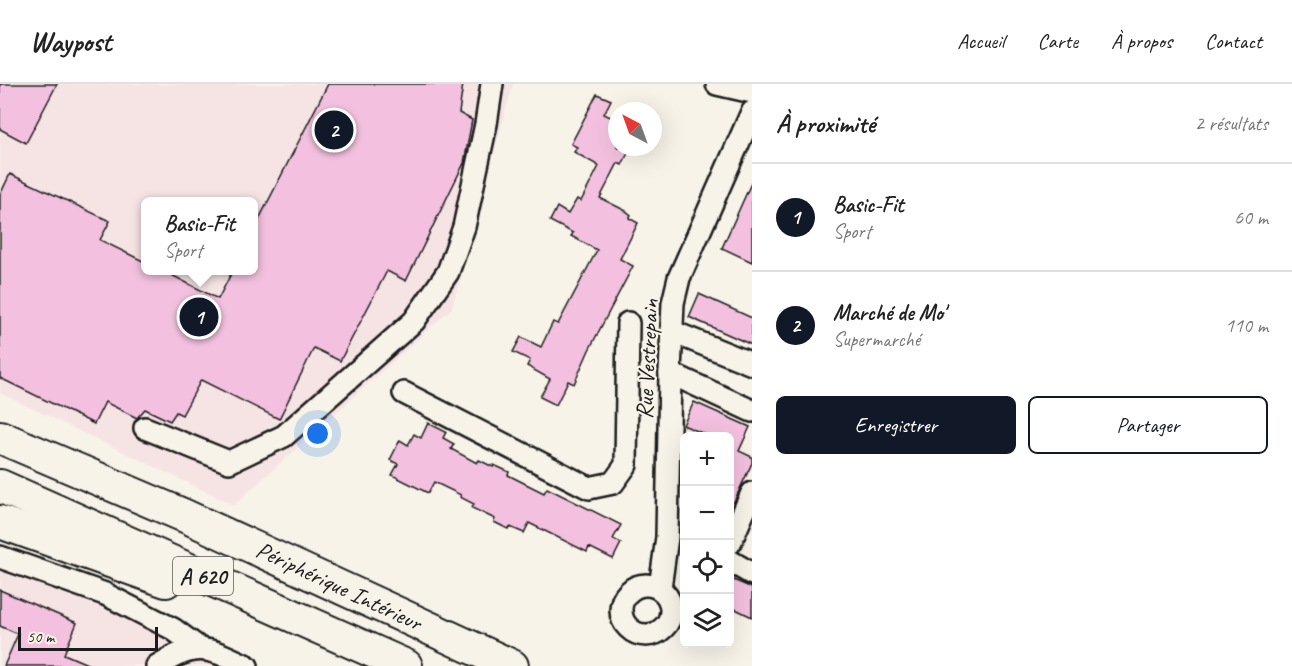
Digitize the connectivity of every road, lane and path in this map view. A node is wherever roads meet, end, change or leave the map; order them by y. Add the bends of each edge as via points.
1 (492, 84) edge
2 (717, 84) edge
3 (752, 92) edge
4 (752, 112) edge
5 (628, 323) dead end
6 (673, 332) junction
7 (752, 364) edge
8 (669, 373) junction
9 (404, 393) dead end
10 (752, 411) edge
11 (0, 418) edge
12 (146, 428) dead end
13 (0, 437) edge
14 (0, 486) edge
15 (752, 493) edge
16 (185, 516) junction
17 (0, 522) edge
18 (730, 540) edge
19 (0, 557) edge
20 (734, 564) edge
21 (752, 574) edge
22 (660, 588) dead end
23 (199, 648) junction
24 (242, 665) edge
25 (157, 666) edge
26 (398, 666) edge
27 (405, 666) edge
28 (512, 666) edge

1 - 12 street via 464,227 448,272 414,321 284,436 229,462
2 - 3 street
4 - 6 street, Rue Vestrepain via 679,278 673,303
5 - 9 street via 626,465 613,483 589,488
6 - 7 street
6 - 8 street, Rue Vestrepain
8 - 10 street
8 - 22 street, Rue Vestrepain via 667,537
11 - 16 highway
13 - 16 highway, Périphérique Intérieur / A 620
14 - 27 highway, A 620
15 - 18 street
16 - 28 highway, Périphérique Intérieur / A 620
17 - 26 highway via 151,574 280,631
19 - 23 street via 105,594 172,629
20 - 21 street
23 - 24 street
23 - 25 street via 181,652

